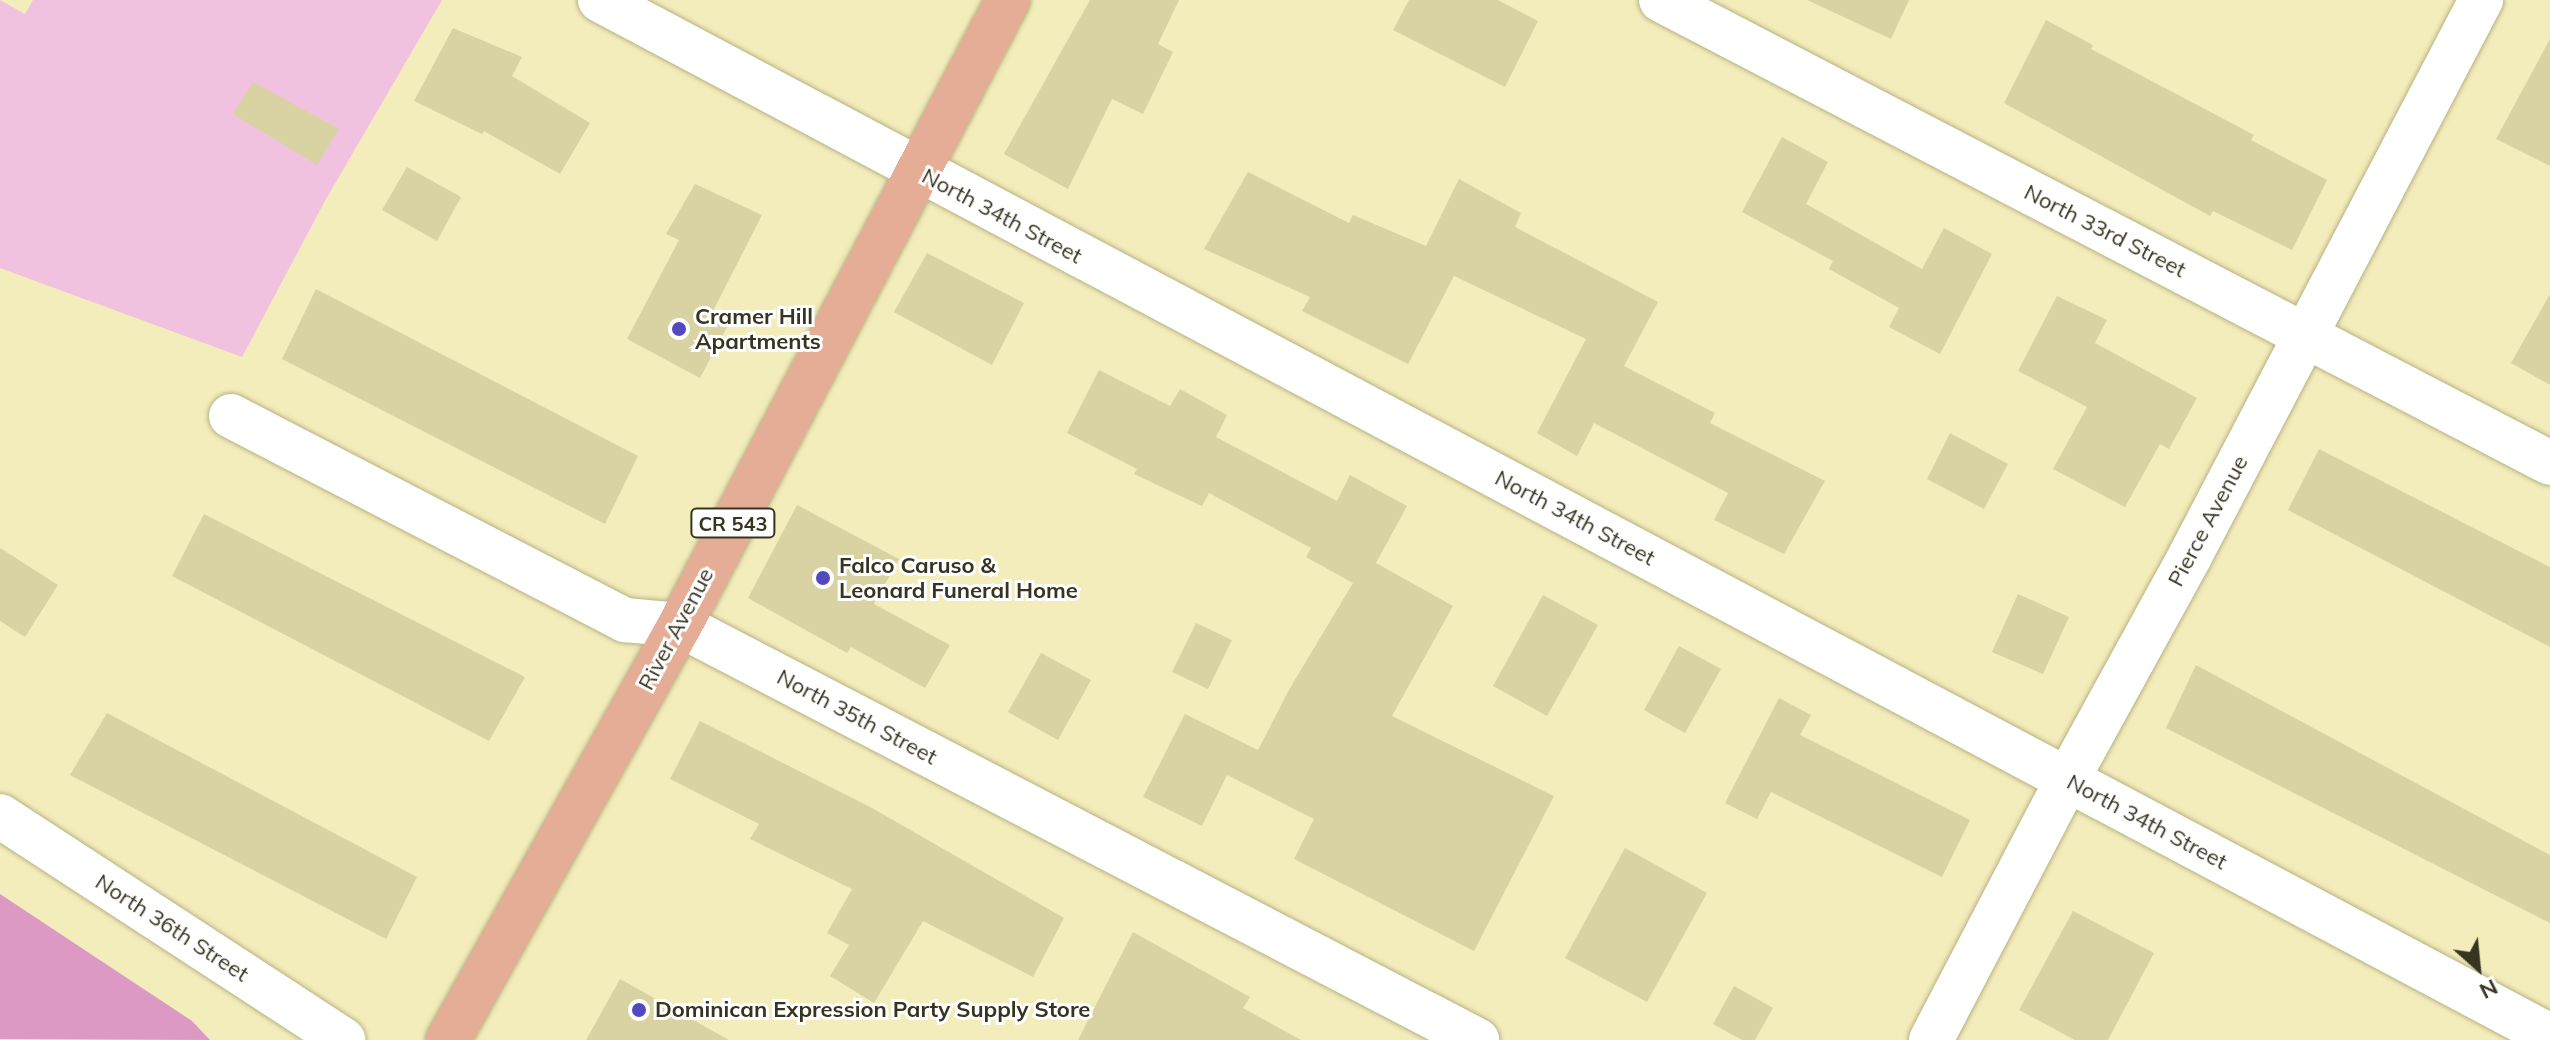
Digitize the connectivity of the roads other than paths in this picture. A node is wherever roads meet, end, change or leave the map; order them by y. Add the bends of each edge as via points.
1 (600, 0) edge
2 (1008, 0) edge
3 (1661, 0) edge
4 (2481, 0) edge
5 (917, 171) junction
6 (2305, 335) junction
7 (231, 416) dead end
8 (2550, 463) edge
9 (680, 625) junction
10 (2067, 780) junction
11 (0, 816) edge
12 (2550, 1036) edge
13 (343, 1040) edge
14 (448, 1040) edge
15 (1477, 1040) edge
16 (1931, 1040) edge

1 - 5 street, North 34th Street
2 - 5 main road, River Avenue / CR 543
3 - 6 street, North 33rd Street
4 - 6 street, Pierce Avenue
5 - 9 main road, River Avenue / CR 543
5 - 10 street, North 34th Street
6 - 8 street, North 33rd Street
6 - 10 street, Pierce Avenue
7 - 9 street, North 35th Street via 625,620
9 - 14 main road, River Avenue / CR 543
9 - 15 street, North 35th Street
10 - 12 street, North 34th Street
10 - 16 street, Pierce Avenue
11 - 13 street, North 36th Street

